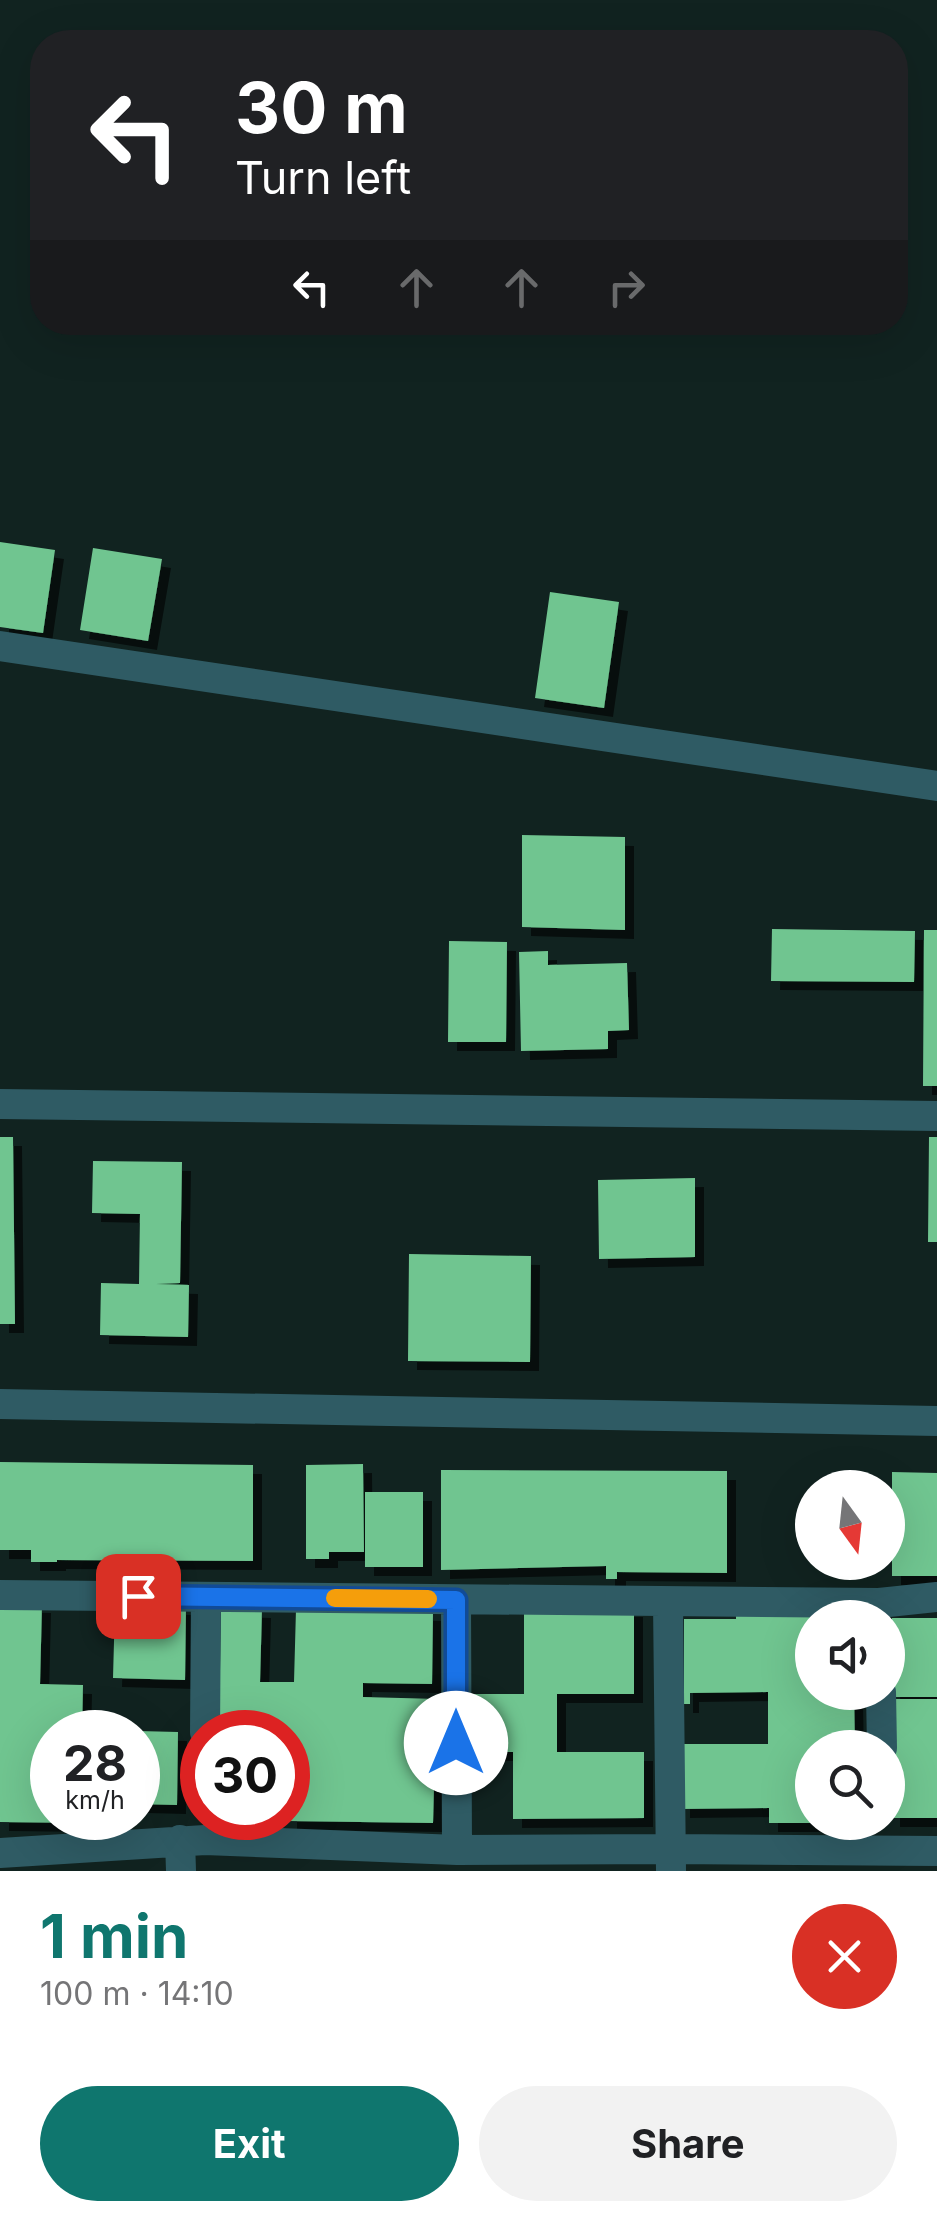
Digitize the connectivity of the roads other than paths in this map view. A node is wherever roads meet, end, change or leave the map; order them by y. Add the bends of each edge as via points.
1 (0, 646) edge
2 (937, 786) edge
3 (0, 1104) edge
4 (937, 1116) edge
5 (0, 1404) edge
6 (937, 1422) edge
7 (0, 1595) edge
8 (937, 1596) edge
9 (206, 1597) junction
10 (456, 1600) junction
11 (668, 1602) junction
12 (905, 1604) edge
13 (795, 1607) edge
14 (206, 1710) edge
15 (856, 1840) edge
16 (895, 1840) edge
17 (193, 1842) edge
18 (457, 1850) junction
19 (937, 1851) edge
20 (0, 1854) edge
21 (671, 1860) edge

1 - 2 street
3 - 4 street
5 - 6 street
7 - 9 street
8 - 12 street
9 - 10 street
9 - 14 street
10 - 11 street
10 - 18 street
11 - 13 street
11 - 21 street
15 - 21 street
16 - 19 street
17 - 18 street
17 - 20 street
18 - 21 street

